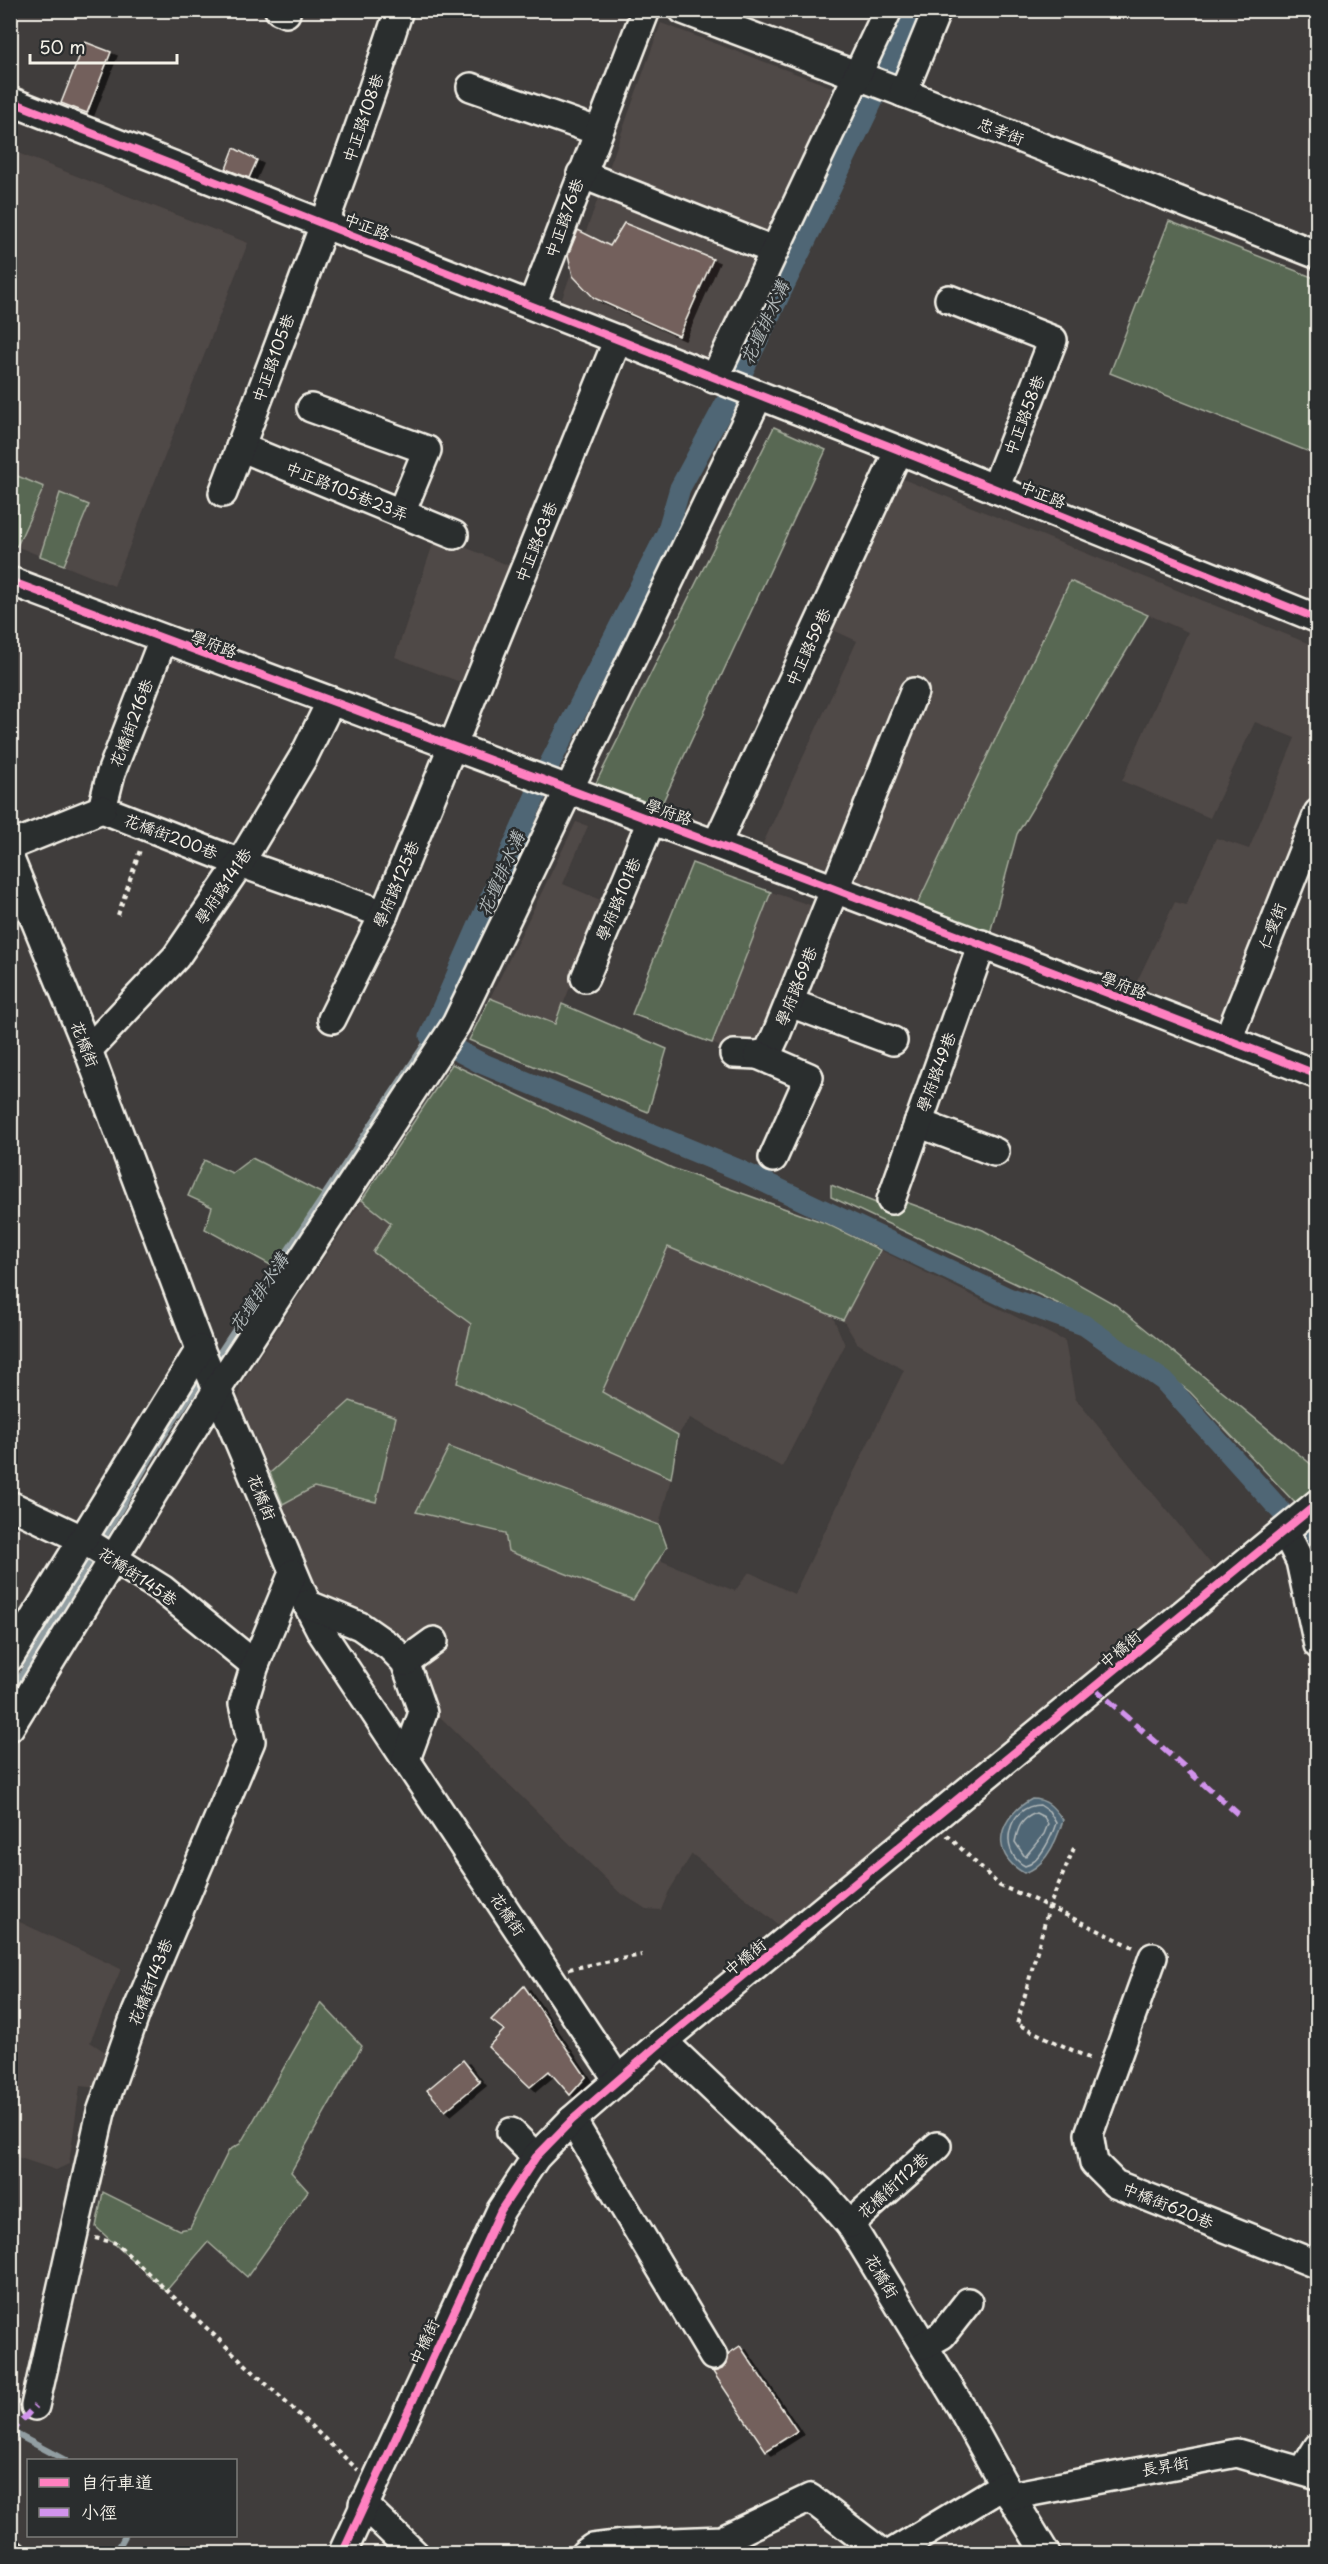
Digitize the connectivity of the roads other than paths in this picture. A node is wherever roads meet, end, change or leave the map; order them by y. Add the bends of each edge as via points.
1 (399, 10) edge
2 (646, 10) edge
3 (683, 10) edge
4 (888, 10) edge
5 (937, 10) edge
6 (863, 77) junction
7 (471, 87) dead end
8 (900, 91) junction
9 (10, 101) edge
10 (597, 131) junction
11 (580, 174) junction
12 (323, 224) junction
13 (773, 250) junction
14 (1317, 255) edge
15 (949, 298) dead end
16 (532, 305) junction
17 (618, 339) junction
18 (714, 379) junction
19 (758, 397) junction
20 (311, 408) dead end
21 (240, 447) junction
22 (899, 450) junction
23 (995, 489) junction
24 (223, 493) dead end
25 (402, 513) junction
26 (454, 536) dead end
27 (10, 581) edge
28 (1317, 619) edge
29 (163, 639) junction
30 (914, 692) dead end
31 (331, 701) junction
32 (453, 745) junction
33 (552, 783) junction
34 (102, 809) junction
35 (1317, 813) edge
36 (651, 821) junction
37 (717, 843) junction
38 (10, 846) edge
39 (10, 859) edge
40 (240, 863) junction
41 (836, 888) junction
42 (384, 914) junction
43 (982, 944) junction
44 (585, 978) dead end
45 (790, 1003) junction
46 (332, 1019) dead end
47 (1228, 1039) junction
48 (893, 1041) dead end
49 (88, 1050) junction
50 (1317, 1074) edge
51 (918, 1124) junction
52 (995, 1152) dead end
53 (773, 1158) dead end
54 (891, 1200) dead end
55 (200, 1349) junction
56 (218, 1388) junction
57 (10, 1505) edge
58 (1313, 1507) edge
59 (1285, 1531) junction
60 (82, 1539) junction
61 (112, 1559) junction
62 (293, 1573) junction
63 (307, 1604) junction
64 (434, 1641) dead end
65 (1317, 1645) edge
66 (10, 1657) edge
67 (405, 1662) junction
68 (255, 1665) junction
69 (10, 1726) edge
70 (406, 1759) junction
71 (1153, 1957) road end
72 (663, 2041) junction
73 (618, 2080) junction
74 (572, 2120) junction
75 (511, 2132) dead end
76 (937, 2146) dead end
77 (536, 2157) junction
78 (850, 2224) junction
79 (1317, 2265) edge
80 (968, 2302) dead end
81 (924, 2345) junction
82 (713, 2356) dead end
83 (35, 2406) dead end
84 (1317, 2447) edge
85 (1310, 2474) edge
86 (1007, 2491) junction
87 (368, 2494) junction
88 (629, 2549) edge
89 (342, 2553) edge
90 (415, 2553) edge
91 (584, 2553) edge
92 (884, 2553) edge
93 (890, 2553) edge
94 (1046, 2553) edge

1 - 12 street, 中正路108巷 via 354,147
2 - 10 street, 中正路76巷
3 - 6 street, 忠孝街
4 - 6 street
5 - 8 street
6 - 8 street, 忠孝街
6 - 13 street
7 - 10 street
8 - 14 street, 忠孝街
9 - 12 street, 中正路
10 - 11 street, 中正路76巷
11 - 13 street
11 - 16 street, 中正路76巷
12 - 16 street, 中正路
12 - 21 street, 中正路105巷
13 - 18 street
15 - 23 street, 中正路58巷 via 1053,340
16 - 17 street, 中正路
17 - 18 street, 中正路
17 - 32 street, 中正路63巷
18 - 19 street, 中正路
19 - 22 street, 中正路
19 - 33 street
20 - 25 street via 427,450
21 - 24 street, 中正路105巷
21 - 25 street, 中正路105巷23弄
22 - 23 street, 中正路
22 - 37 street, 中正路59巷
23 - 28 street, 中正路
25 - 26 street, 中正路105巷23弄
27 - 29 street, 學府路
29 - 31 street, 學府路
29 - 34 street, 花橋街216巷 via 111,773
30 - 41 street, 學府路69巷
31 - 32 street, 學府路
31 - 40 street, 學府路141巷 via 304,756
32 - 33 street, 學府路
32 - 42 street, 學府路125巷
33 - 36 street, 學府路
33 - 56 street via 456,1024
34 - 38 street
34 - 40 street, 花橋街200巷
35 - 47 street, 仁愛街
36 - 37 street, 學府路
36 - 44 street, 學府路101巷
37 - 41 street, 學府路
39 - 49 street, 花橋街
40 - 42 street, 花橋街200巷
40 - 49 street, 學府路141巷 via 176,957
41 - 43 street, 學府路
41 - 45 street, 學府路69巷
42 - 46 street, 學府路125巷
43 - 47 street, 學府路
43 - 51 street, 學府路49巷
45 - 48 street
45 - 53 street, 學府路69巷 via 768,1052 746,1054 809,1077
47 - 50 street, 學府路
49 - 55 street, 花橋街
51 - 52 street
51 - 54 street, 學府路49巷
55 - 56 street, 花橋街
55 - 60 street
56 - 61 street
56 - 62 street, 花橋街
57 - 60 street, 花橋街145巷
58 - 59 street, 中橋街
59 - 65 street via 1300,1560
59 - 72 street, 中橋街
60 - 61 street, 花橋街145巷
60 - 66 street
61 - 68 street, 花橋街145巷 via 162,1589
61 - 69 street
62 - 63 street, 花橋街
62 - 68 street, 花橋街143巷
63 - 67 street via 360,1626
63 - 70 street, 花橋街
64 - 67 street
67 - 70 street via 423,1713
68 - 83 street, 花橋街143巷 via 243,1704 251,1741 136,2013 101,2112
70 - 73 street, 花橋街
71 - 79 street, 中橋街620巷 via 1089,2134 1094,2163 1115,2184
72 - 73 street, 中橋街
72 - 78 street, 花橋街 via 820,2190
73 - 74 street, 中橋街
74 - 77 street, 中橋街
74 - 82 street
75 - 77 street
76 - 78 street, 花橋街112巷
77 - 87 street, 中橋街 via 501,2210
78 - 81 street, 花橋街
80 - 81 street via 942,2335
81 - 86 street, 花橋街
84 - 85 street
85 - 86 street, 長昇街 via 1237,2453
86 - 93 street
86 - 94 street, 花橋街
87 - 89 street, 中橋街
87 - 90 street
88 - 91 street via 592,2548
88 - 92 street via 722,2540 810,2498

